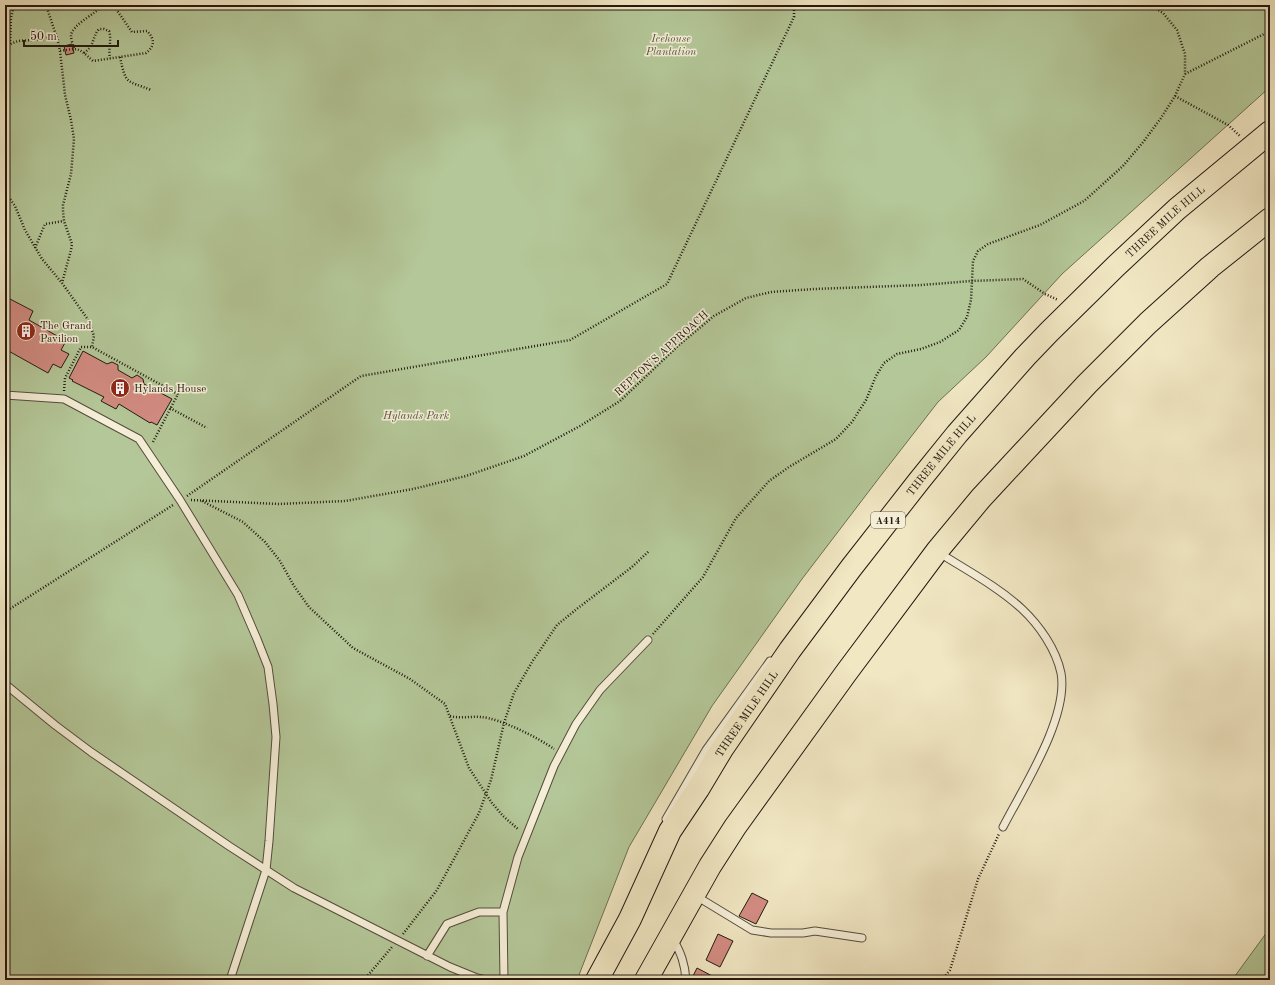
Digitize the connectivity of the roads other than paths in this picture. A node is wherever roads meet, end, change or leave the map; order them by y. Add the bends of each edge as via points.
1 (1270, 132) edge
2 (1270, 219) edge
3 (5, 395) edge
4 (937, 551) junction
5 (851, 568) junction
6 (804, 618) dead end
7 (648, 640) road end
8 (776, 652) dead end
9 (5, 684) edge
10 (661, 828) dead end
11 (1002, 828) road end
12 (654, 849) dead end
13 (266, 870) junction
14 (694, 895) junction
15 (503, 912) junction
16 (630, 919) junction
17 (672, 936) junction
18 (862, 938) dead end
19 (427, 956) junction
20 (230, 980) edge
21 (486, 980) edge
22 (504, 980) edge
23 (597, 980) edge
24 (646, 980) edge
25 (686, 980) edge

1 - 5 highway, THREE MILE HILL / A414 via 1177,210 1049,332 957,434
2 - 4 highway via 1210,267 1148,322 981,498
3 - 13 lane via 64,399 139,439 180,500 238,596 268,667 273,704 276,737
4 - 11 lane via 1002,592 1022,609 1036,624 1058,660 1061,674 1056,720
4 - 14 highway via 759,793
5 - 6 lane
5 - 16 highway, THREE MILE HILL / A414 via 759,695 670,831
7 - 15 lane via 600,690 576,724 560,754 525,836
8 - 10 lane via 706,750
9 - 13 lane via 91,752
12 - 16 lane
13 - 19 lane via 294,888
13 - 20 lane
14 - 17 highway
14 - 18 lane via 752,930 771,933 815,931
15 - 19 lane via 479,912 447,924
15 - 22 lane
16 - 23 highway, THREE MILE HILL / A414
17 - 24 highway
17 - 25 lane via 681,953
19 - 21 lane

